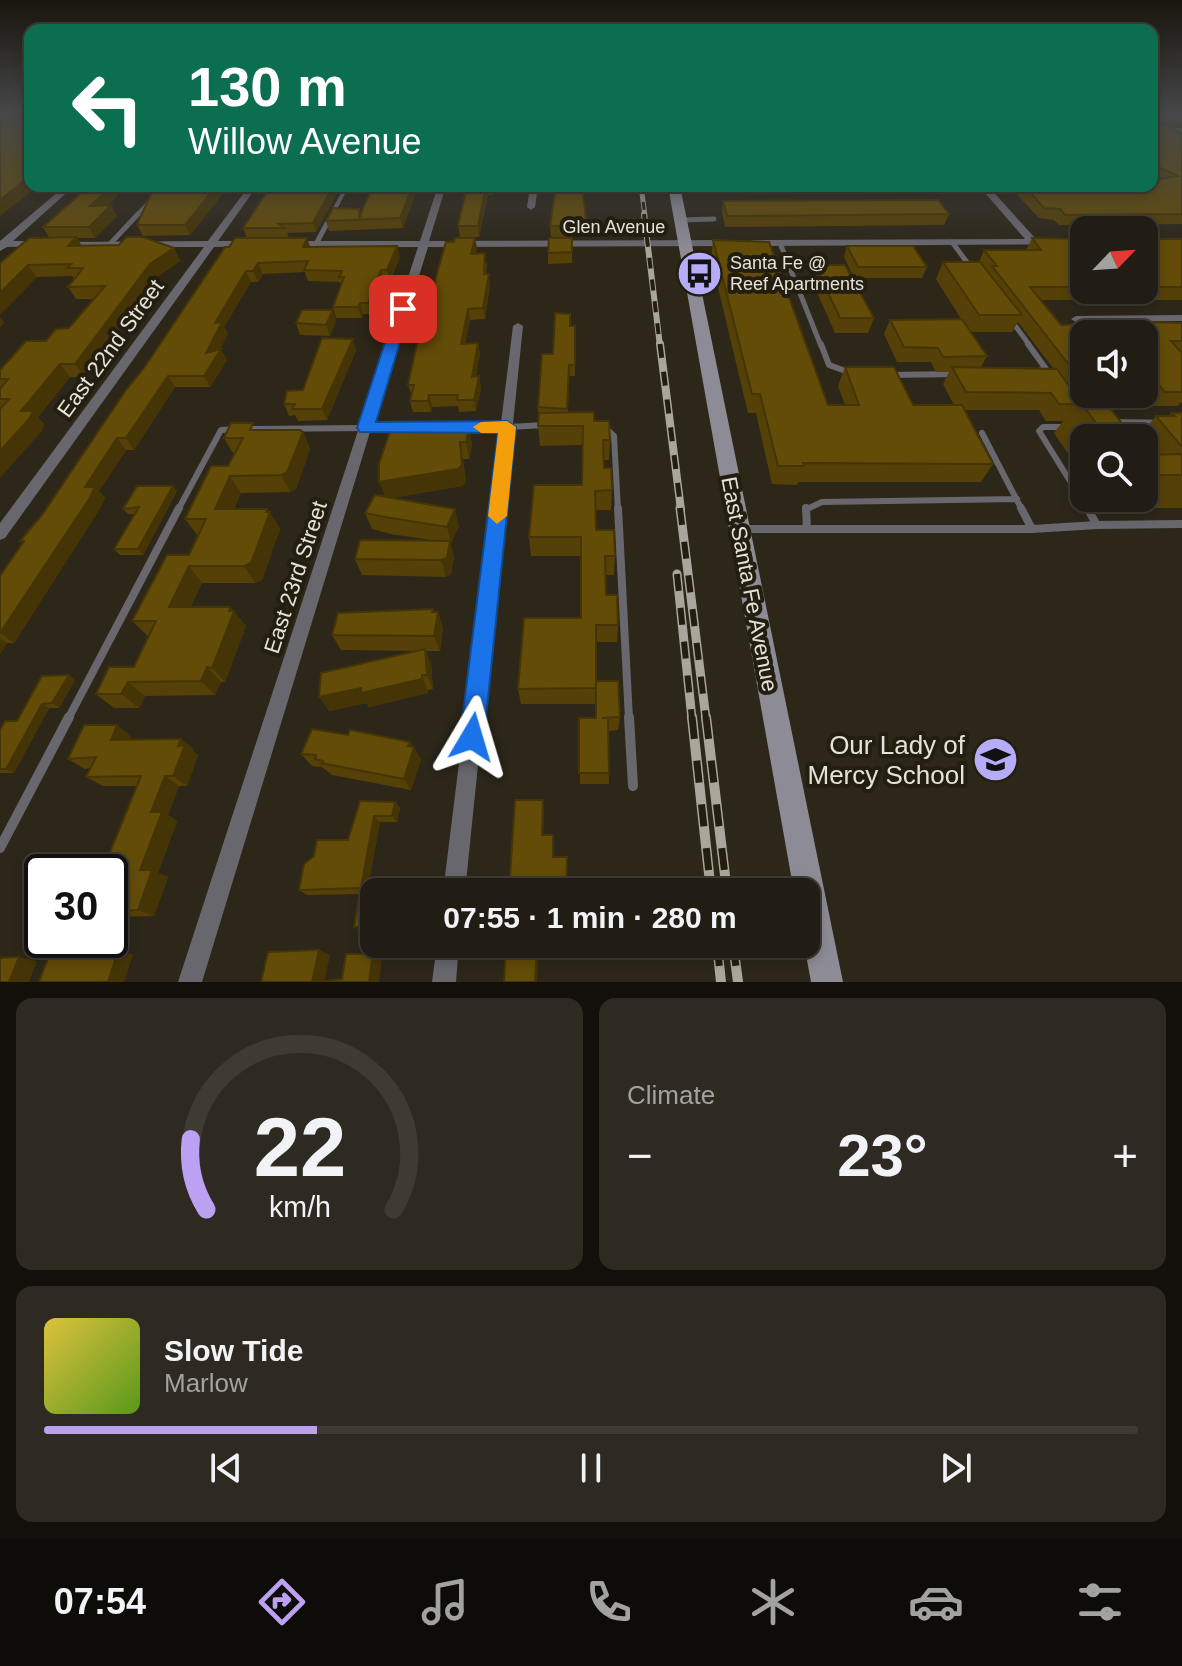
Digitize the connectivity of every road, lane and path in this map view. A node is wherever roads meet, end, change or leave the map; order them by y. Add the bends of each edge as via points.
1 (63, 192) edge
2 (158, 192) edge
3 (249, 192) edge
4 (344, 192) edge
5 (440, 192) edge
6 (533, 192) edge
7 (675, 192) edge
8 (988, 192) edge
9 (531, 207) dead end
10 (714, 219) dead end
11 (684, 231) junction
12 (1032, 241) junction
13 (1070, 241) edge
14 (952, 242) junction
15 (424, 243) junction
16 (780, 243) junction
17 (110, 244) junction
18 (211, 244) junction
19 (255, 244) edge
20 (286, 244) edge
21 (316, 244) junction
22 (1, 246) edge
23 (978, 276) edge
24 (1003, 310) edge
25 (1182, 318) edge
26 (1076, 319) dead end
27 (518, 326) dead end
28 (1029, 373) edge
29 (863, 374) edge
30 (967, 374) edge
31 (879, 375) edge
32 (1102, 408) edge
33 (1103, 423) joint
34 (591, 424) edge
35 (1182, 424) edge
36 (552, 425) edge
37 (507, 427) junction
38 (1070, 427) edge
39 (366, 428) junction
40 (429, 428) edge
41 (444, 428) edge
42 (982, 433) dead end
43 (1070, 481) edge
44 (1017, 499) junction
45 (1089, 512) edge
46 (1182, 524) edge
47 (1097, 525) junction
48 (739, 529) junction
49 (807, 529) junction
50 (1032, 529) junction
51 (0, 534) edge
52 (633, 786) dead end
53 (0, 848) edge
54 (456, 878) edge
55 (447, 958) edge
56 (190, 982) edge
57 (444, 982) edge
58 (827, 982) edge

1 - 22 street
2 - 17 lane
3 - 18 street, East 22nd Street
4 - 21 lane
5 - 15 street, East 23rd Street
6 - 9 street
7 - 11 street, East Santa Fe Avenue
8 - 12 street
10 - 11 lane
11 - 15 street, Glen Avenue
11 - 16 street, Glen Avenue
11 - 48 street, East Santa Fe Avenue
12 - 13 street, Glen Avenue
12 - 14 street, Glen Avenue
14 - 16 street, Glen Avenue
14 - 23 lane
15 - 21 street, Glen Avenue
15 - 39 street, East 23rd Street
16 - 29 lane via 829,365
17 - 18 street
17 - 22 street
18 - 19 street
18 - 51 street, East 22nd Street
20 - 21 street, Glen Avenue
24 - 28 lane via 1046,369
25 - 26 street
27 - 37 street
30 - 31 lane
32 - 33 lane
33 - 35 street
34 - 52 lane via 614,436
36 - 37 lane
37 - 41 street
37 - 54 street
38 - 43 lane via 1039,431
39 - 40 street
39 - 53 lane via 221,430
39 - 56 street, East 23rd Street
42 - 44 lane
44 - 49 lane via 822,502 806,508
44 - 50 lane
45 - 47 lane
46 - 47 lane
47 - 50 lane
48 - 49 lane
48 - 58 street, East Santa Fe Avenue
49 - 50 lane
55 - 57 street

